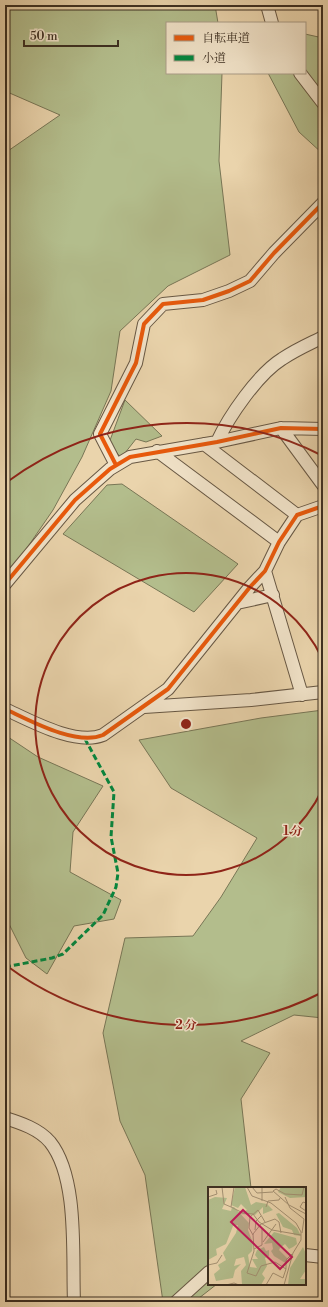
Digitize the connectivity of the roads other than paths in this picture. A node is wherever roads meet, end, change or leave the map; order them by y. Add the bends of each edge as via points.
1 (267, 5) edge
2 (272, 22) edge
3 (301, 74) edge
4 (323, 103) edge
5 (323, 203) edge
6 (323, 337) edge
7 (281, 428) junction
8 (323, 429) edge
9 (217, 442) junction
10 (204, 444) junction
11 (157, 451) junction
12 (116, 466) junction
13 (323, 484) edge
14 (323, 506) edge
15 (297, 515) junction
16 (279, 542) junction
17 (265, 571) junction
18 (5, 584) edge
19 (273, 595) junction
20 (237, 603) junction
21 (323, 692) edge
22 (302, 695) junction
23 (144, 707) junction
24 (5, 709) edge
25 (5, 1118) edge
26 (306, 1255) edge
27 (323, 1258) edge
28 (208, 1273) edge
29 (74, 1302) edge
30 (176, 1302) edge

1 - 2 street
3 - 4 street
5 - 12 street via 250,281 204,300 163,304 144,324 136,363 100,434
6 - 9 street via 281,359 253,386 224,426
7 - 8 street
7 - 9 street
7 - 13 street
9 - 10 street
10 - 11 street
10 - 15 street
11 - 12 street via 130,457
11 - 16 street
12 - 18 street via 75,500
14 - 15 street
15 - 16 street
16 - 17 street
17 - 19 street
17 - 20 street
19 - 20 street
19 - 22 street
20 - 23 street via 168,688
21 - 22 street
22 - 23 street
23 - 24 street via 94,739 75,738
25 - 29 street via 37,1131 49,1141 58,1154 70,1194
26 - 27 street
28 - 30 street

